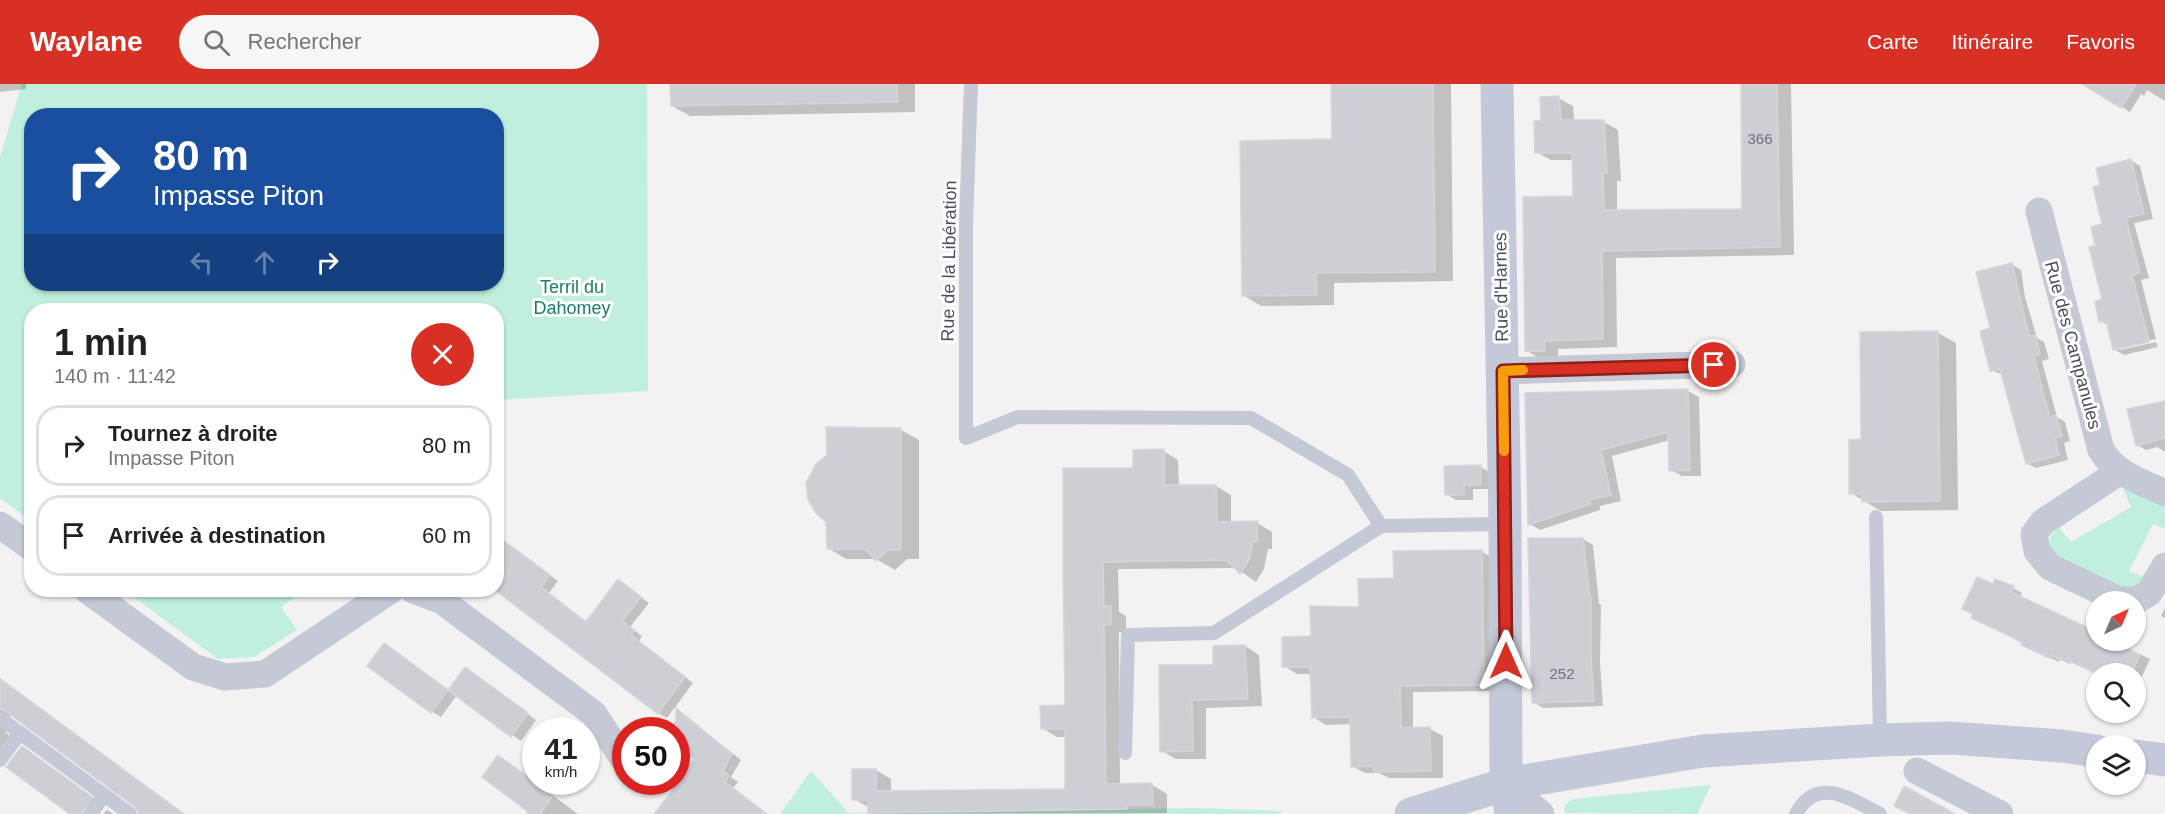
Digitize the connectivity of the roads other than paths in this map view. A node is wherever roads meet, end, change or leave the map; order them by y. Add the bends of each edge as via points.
1 (971, 84) edge
2 (1497, 84) edge
3 (2039, 212) dead end
4 (1732, 364) dead end
5 (1503, 371) junction
6 (2120, 472) junction
7 (2165, 493) edge
8 (1876, 517) dead end
9 (1505, 524) junction
10 (0, 525) edge
11 (1381, 526) junction
12 (24, 542) edge
13 (2165, 566) edge
14 (97, 597) edge
15 (380, 597) edge
16 (431, 597) edge
17 (0, 718) edge
18 (20, 733) junction
19 (1880, 740) junction
20 (612, 742) edge
21 (2086, 749) edge
22 (1125, 753) dead end
23 (2146, 757) edge
24 (0, 760) edge
25 (2165, 760) edge
26 (1917, 771) dead end
27 (104, 795) junction
28 (1509, 799) edge
29 (91, 814) edge
30 (130, 814) edge
31 (1411, 814) edge
32 (1541, 814) edge
33 (1796, 814) edge
34 (1880, 814) edge
35 (2000, 814) edge

1 - 11 lane, Rue de la Libération via 966,223 966,438 1018,417 1251,418 1348,475
2 - 5 main road, Rue d'Harnes
3 - 6 street, Rue des Campanules via 2101,450 2108,463
4 - 5 street
5 - 9 main road, Rue d'Harnes
6 - 7 street
6 - 13 street via 2043,522 2034,534 2037,551 2050,567 2119,600 2137,600 2149,593
8 - 19 lane
9 - 11 lane
9 - 28 main road, Rue d'Harnes
10 - 12 street
11 - 22 lane via 1214,633 1128,635
14 - 15 street via 193,667 225,676 265,674
16 - 20 street via 594,714
17 - 18 lane
18 - 24 lane
18 - 27 lane
19 - 21 main road via 1950,738
19 - 28 main road via 1703,751
23 - 25 main road
26 - 35 street
27 - 29 lane
27 - 30 lane
28 - 31 main road
28 - 32 street
33 - 34 lane via 1811,797 1827,792 1836,792

